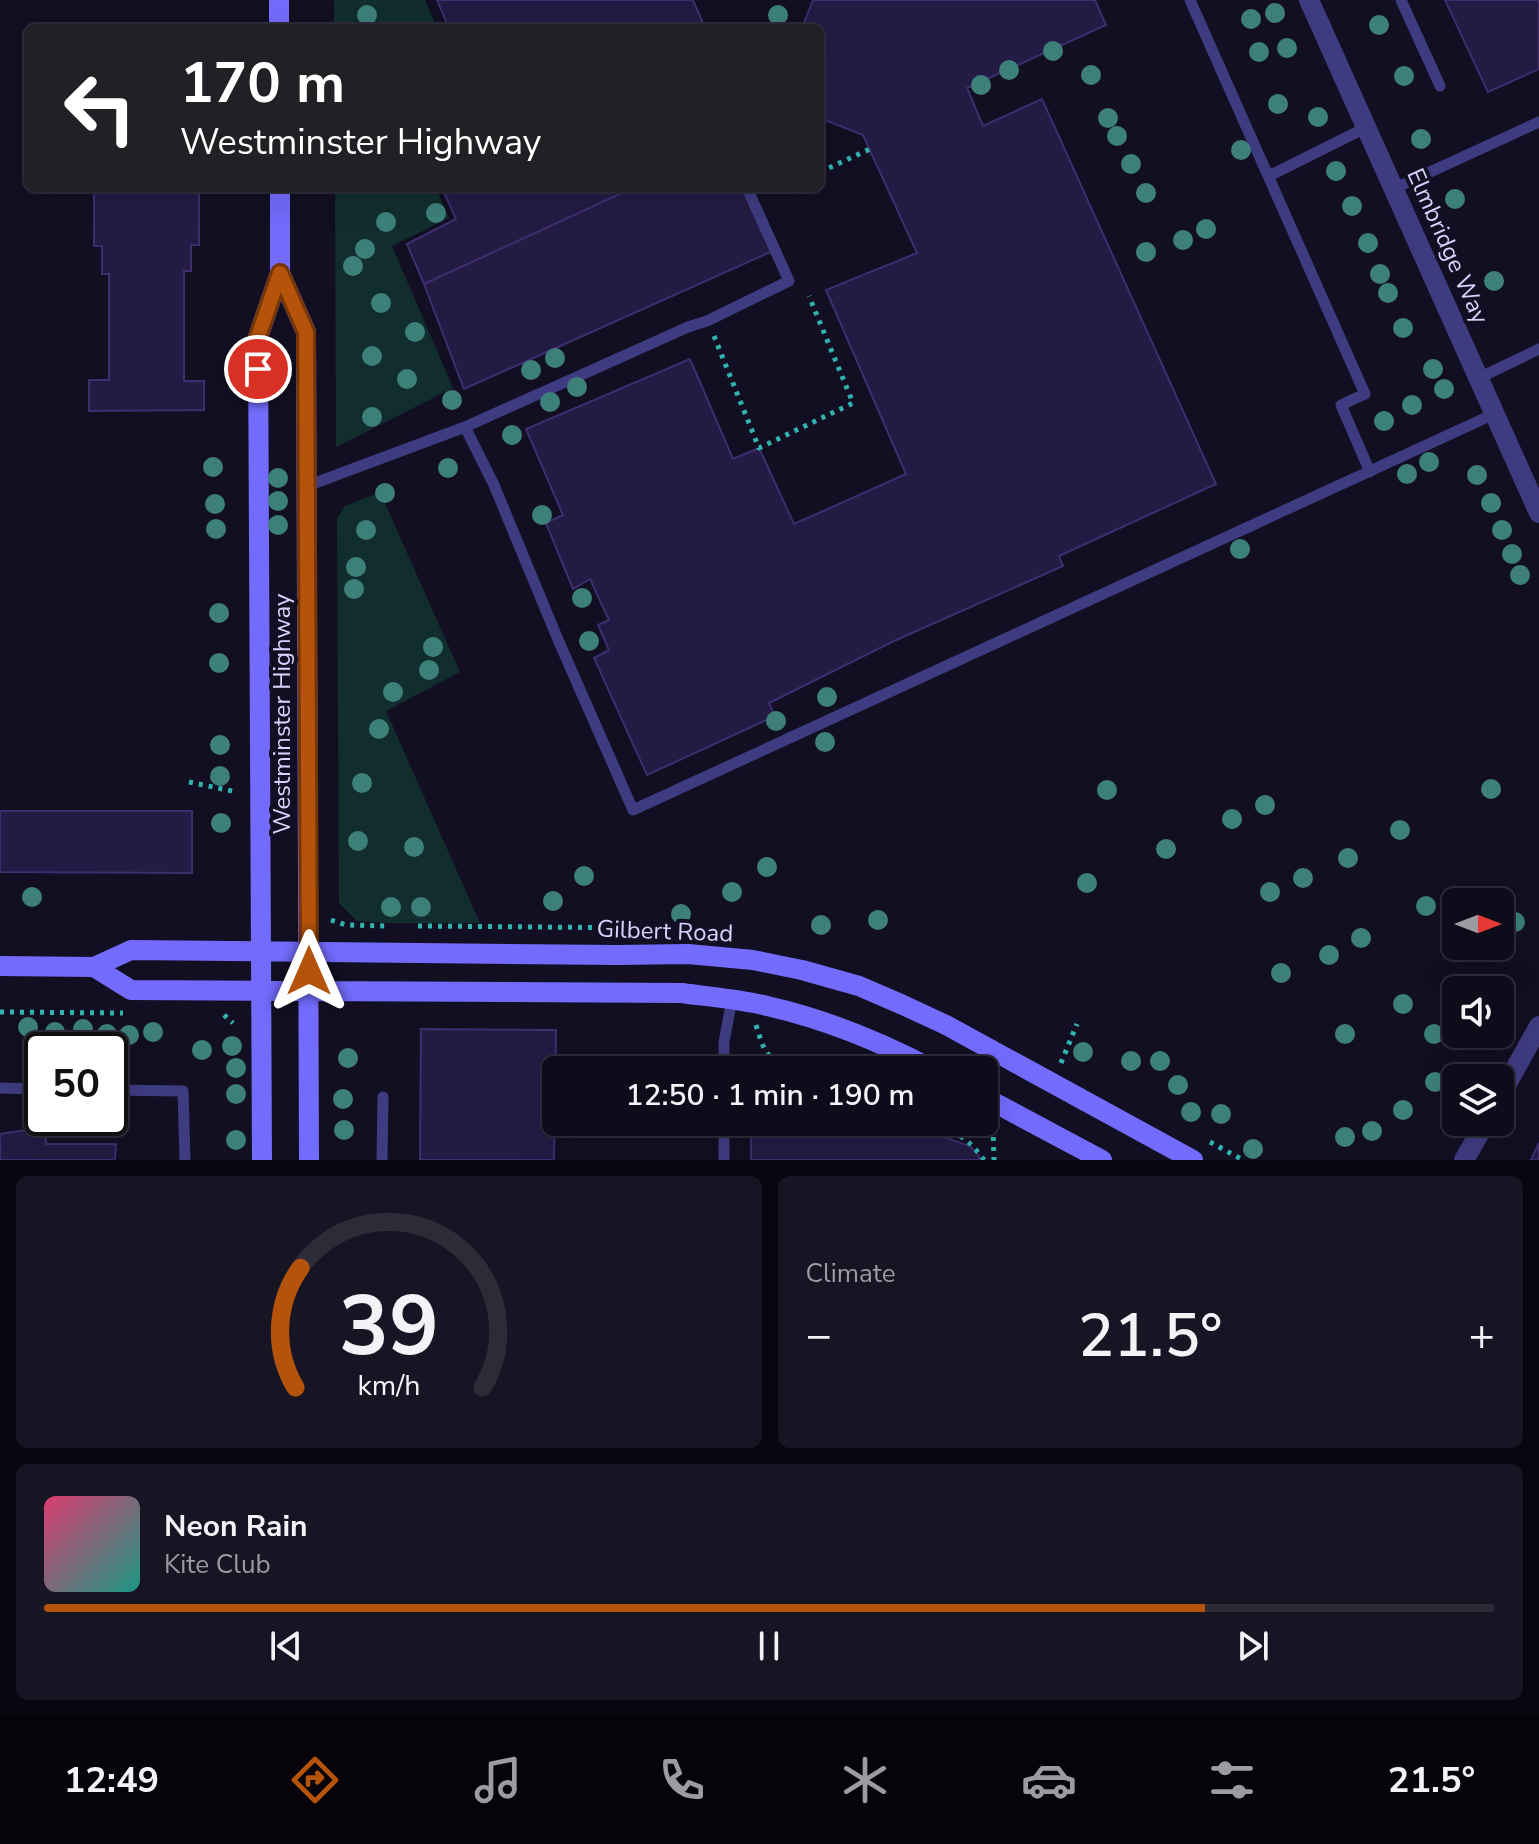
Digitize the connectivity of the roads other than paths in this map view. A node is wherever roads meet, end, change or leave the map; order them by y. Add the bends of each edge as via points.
1 (279, 0) edge
2 (1190, 0) edge
3 (1309, 0) edge
4 (1401, 0) edge
5 (279, 24) edge
6 (1440, 86) dead end
7 (1539, 122) edge
8 (1367, 127) junction
9 (1269, 176) junction
10 (1393, 189) junction
11 (280, 192) edge
12 (749, 192) edge
13 (280, 273) junction
14 (1539, 349) edge
15 (1479, 378) junction
16 (1494, 414) junction
17 (465, 427) junction
18 (1370, 472) junction
19 (307, 486) junction
20 (1539, 513) edge
21 (260, 951) junction
22 (308, 951) junction
23 (0, 966) edge
24 (94, 967) junction
25 (261, 991) junction
26 (309, 991) junction
27 (732, 999) junction
28 (1539, 1026) edge
29 (724, 1056) edge
30 (908, 1056) edge
31 (1514, 1071) edge
32 (0, 1088) edge
33 (24, 1089) edge
34 (128, 1090) edge
35 (383, 1097) dead end
36 (998, 1104) edge
37 (724, 1136) edge
38 (1478, 1136) edge
39 (185, 1160) edge
40 (262, 1160) edge
41 (309, 1160) edge
42 (382, 1160) edge
43 (724, 1160) edge
44 (1102, 1160) edge
45 (1193, 1160) edge
46 (1464, 1160) edge

1 - 5 main road
2 - 9 lane
3 - 8 street, Elmbridge Way
4 - 6 lane
7 - 10 lane
8 - 9 lane
8 - 10 street, Elmbridge Way
9 - 18 lane via 1365,394 1341,405
10 - 15 street, Elmbridge Way
11 - 13 main road, Westminster Highway
12 - 17 lane via 789,281
13 - 19 main road, Westminster Highway via 306,332
13 - 21 main road, Westminster Highway via 258,337
14 - 15 lane
15 - 16 street, Elmbridge Way
16 - 18 lane
16 - 20 street, Elmbridge Way
17 - 18 lane via 633,810
17 - 19 lane
19 - 22 main road, Westminster Highway
21 - 22 main road, Gilbert Road
21 - 24 main road, Gilbert Road via 131,950
21 - 25 main road, Westminster Highway
22 - 26 main road, Westminster Highway
22 - 45 main road, Gilbert Road via 688,954 802,970 918,1011
23 - 24 main road, Gilbert Road
24 - 25 main road via 131,990
25 - 26 main road
25 - 40 main road, Westminster Highway
26 - 27 main road via 682,993
26 - 41 main road, Westminster Highway
27 - 29 lane
27 - 30 main road via 854,1032
28 - 31 street
32 - 33 lane
34 - 39 lane via 183,1091
35 - 42 lane
36 - 44 main road
37 - 43 lane
38 - 46 street

